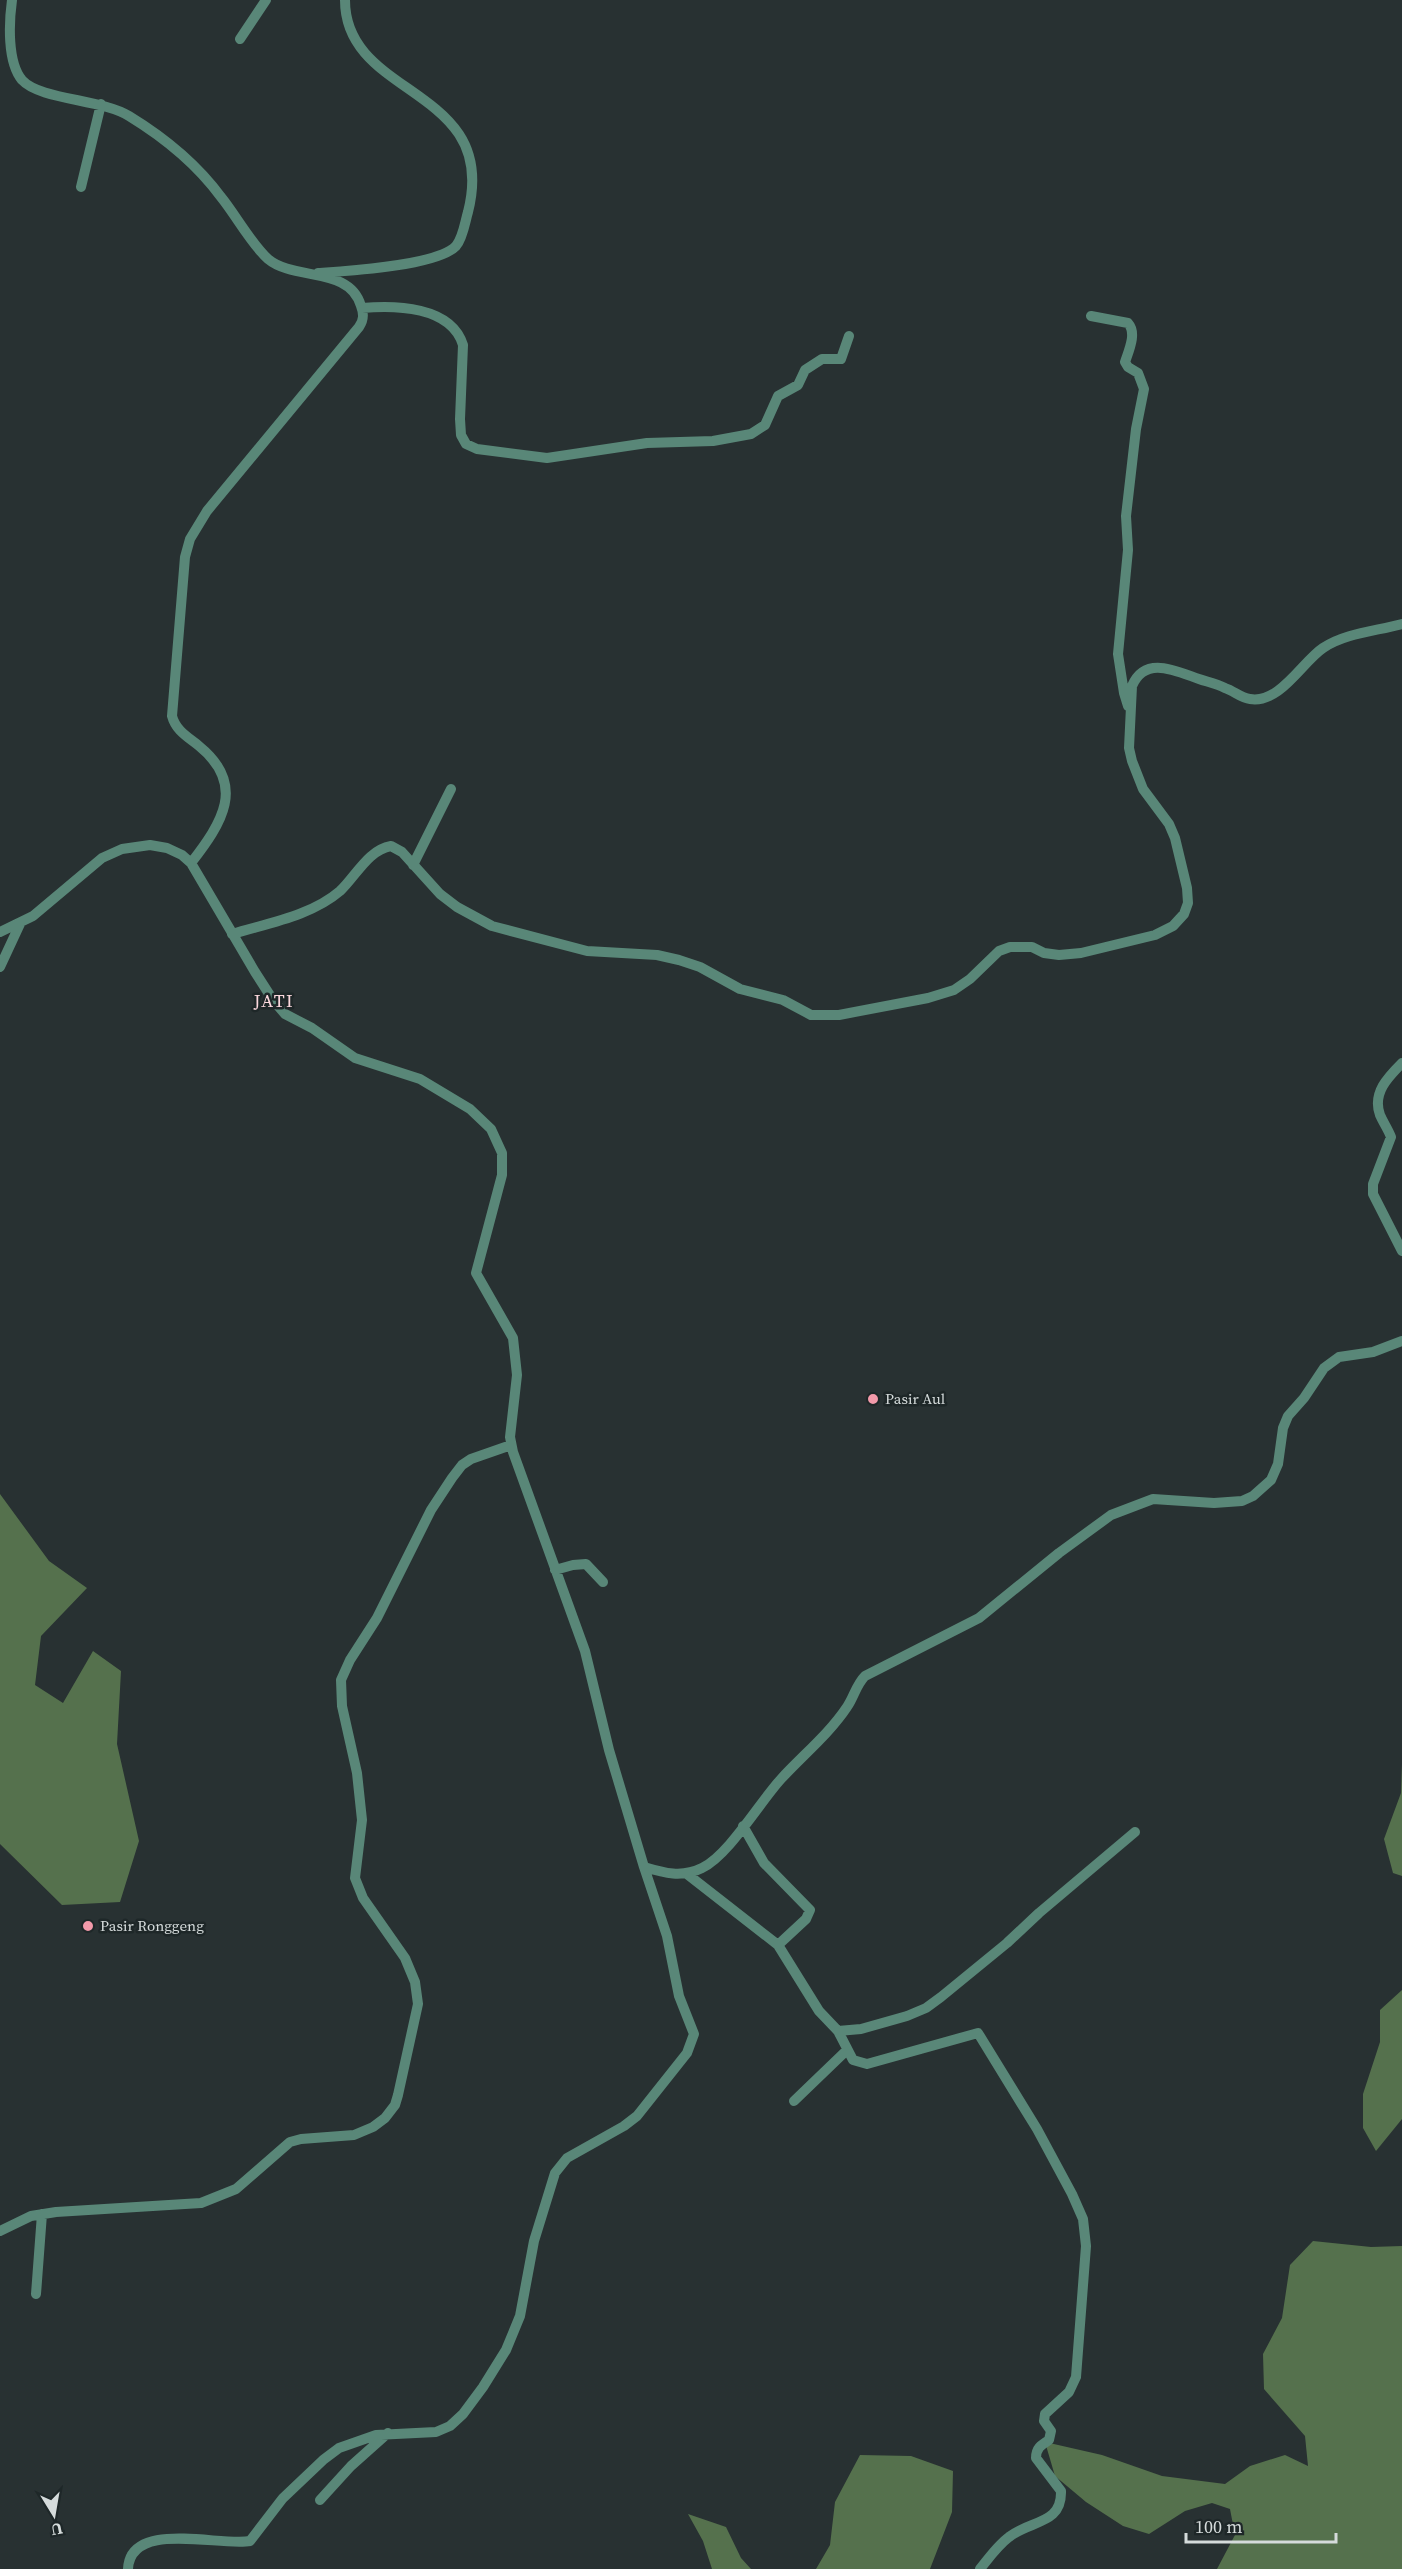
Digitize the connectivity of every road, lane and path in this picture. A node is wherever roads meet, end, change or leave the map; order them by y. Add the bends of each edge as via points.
1 (12, 0) edge
2 (266, 0) edge
3 (345, 0) edge
4 (240, 39) dead end
5 (101, 104) junction
6 (81, 188) dead end
7 (312, 273) junction
8 (362, 308) junction
9 (1091, 316) dead end
10 (849, 336) dead end
11 (1402, 624) edge
12 (1130, 712) junction
13 (451, 789) dead end
14 (191, 862) junction
15 (413, 865) junction
16 (20, 924) junction
17 (0, 932) edge
18 (232, 934) junction
19 (0, 967) edge
20 (1402, 1063) edge
21 (1402, 1251) edge
22 (1402, 1341) edge
23 (511, 1445) junction
24 (555, 1570) junction
25 (603, 1582) dead end
26 (743, 1826) junction
27 (1135, 1832) dead end
28 (644, 1867) junction
29 (687, 1874) junction
30 (777, 1945) junction
31 (838, 2031) junction
32 (847, 2050) junction
33 (794, 2101) dead end
34 (42, 2214) junction
35 (0, 2230) edge
36 (36, 2294) dead end
37 (388, 2433) junction
38 (320, 2500) dead end
39 (128, 2569) edge
40 (980, 2569) edge

1 - 5 street via 9,35 23,81 44,91
2 - 4 street
3 - 7 street via 349,27 360,48 438,110 462,136 471,159 472,190 459,240 449,251 393,266
5 - 6 street
5 - 7 street via 134,118 193,163 269,260
7 - 8 street via 346,285
8 - 10 street via 415,309 452,328 463,345 461,429 466,444 485,451 547,458 647,443 724,439 755,432 767,423 778,396 798,385 805,370 822,359 841,359
8 - 14 street via 361,324 212,504 190,539 180,603 172,716 179,730 219,766 226,798 215,829
9 - 12 street via 1131,325 1125,362 1138,373 1144,389 1126,516 1128,550 1119,654
11 - 12 street via 1330,644 1311,657 1292,681 1257,699 1169,668 1152,667 1136,677
12 - 15 street via 1132,761 1143,789 1175,838 1187,888 1184,914 1173,926 1155,935 1081,953 1059,955 1032,947 1010,947 999,951 954,990 928,998 839,1015 811,1015 783,1000 740,989 679,960 587,951 486,923 440,894
13 - 15 street
14 - 16 street via 167,848 143,845 122,849 102,858
14 - 18 street
15 - 18 street via 394,847 382,849 322,904
16 - 17 street
16 - 19 street
18 - 23 street via 285,1014 355,1058 415,1077 443,1092 478,1114 495,1136 502,1157 502,1175 476,1273 510,1330 515,1348
20 - 21 street via 1378,1095 1381,1117 1391,1137 1373,1184 1376,1203
22 - 26 street via 1372,1352 1339,1357 1324,1368 1284,1422 1278,1464 1271,1480 1253,1496 1214,1503 1153,1499 1111,1515 979,1618 865,1676 837,1719
23 - 24 street
23 - 34 street via 471,1459 452,1478 341,1680 343,1713 362,1813 355,1878 363,1898 405,1958 418,1997 394,2105 385,2118 364,2131 290,2142 236,2189 208,2200
24 - 25 street via 586,1564
24 - 28 street via 585,1651
26 - 29 street via 716,1859
26 - 30 street via 764,1863 810,1910 806,1919
27 - 31 street via 1008,1943 926,2008 876,2026
28 - 29 street
28 - 37 street via 667,1936 681,2003 693,2031 692,2045 632,2120 567,2158 555,2173 534,2241 520,2316 506,2350 472,2403 455,2422 440,2431
29 - 30 street
30 - 31 street via 819,2011
31 - 32 street
32 - 33 street
32 - 40 street via 856,2062 874,2064 978,2033 1037,2129 1083,2219 1086,2246 1076,2377 1069,2392 1045,2414 1044,2421 1051,2431 1049,2440 1036,2452 1036,2458 1061,2491 1060,2507 1051,2517 1009,2537
34 - 35 street
34 - 36 street
37 - 38 street
37 - 39 street via 349,2443 323,2460 273,2510 251,2540 154,2541 134,2552

